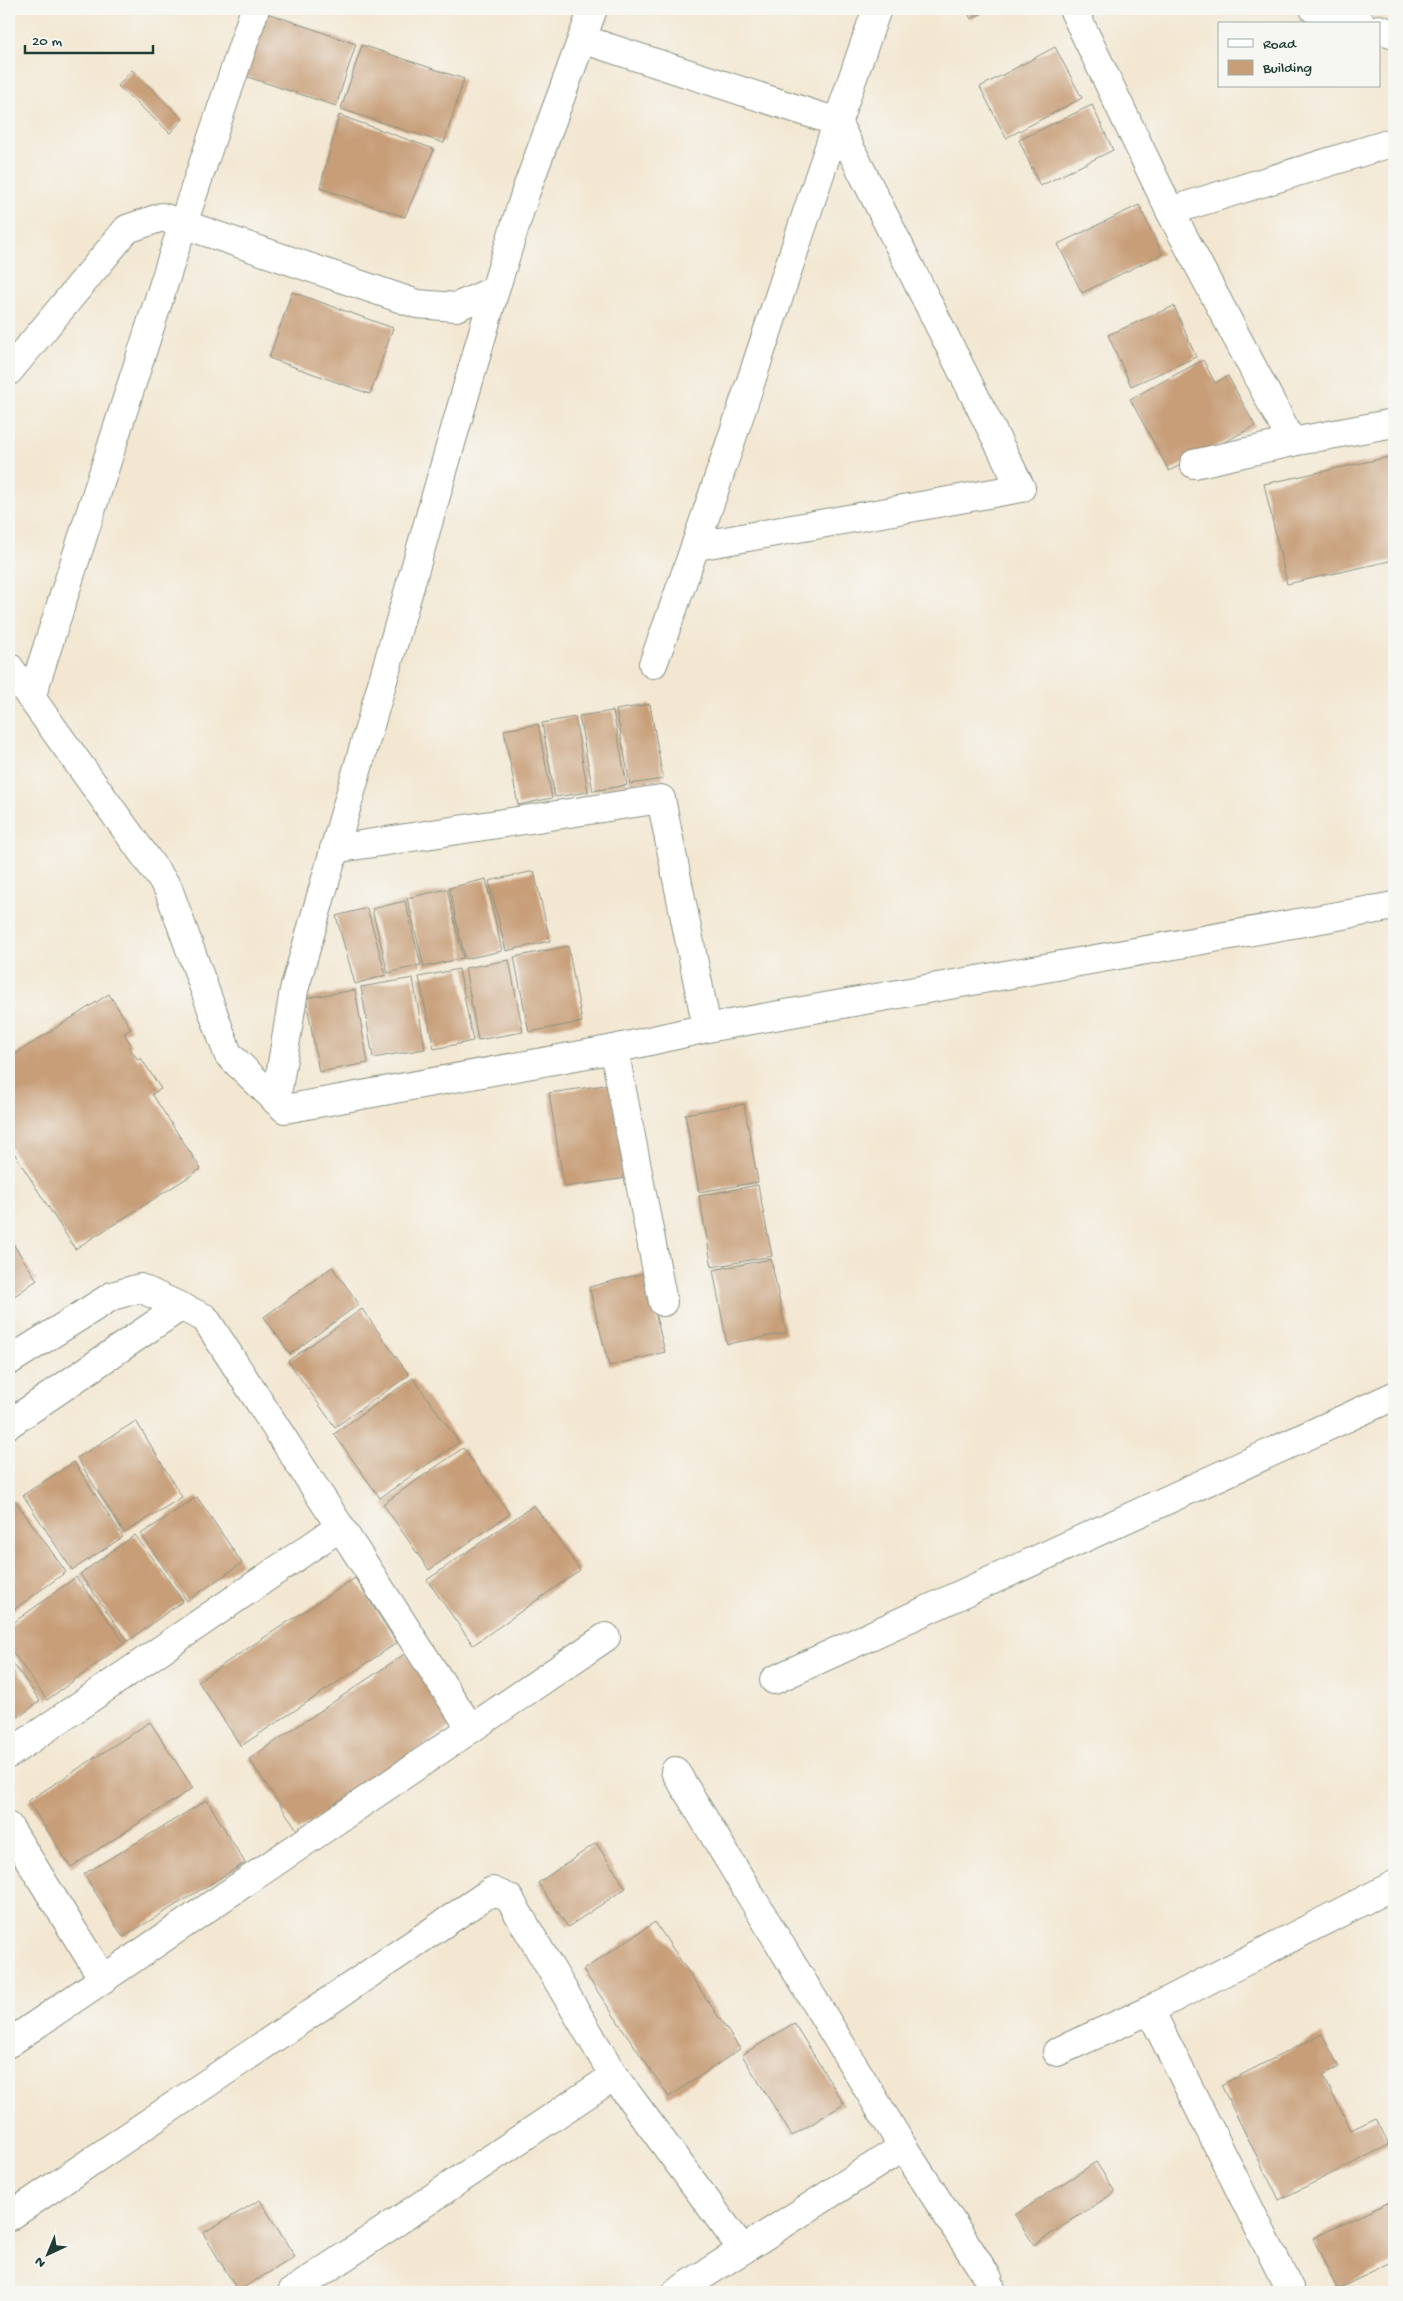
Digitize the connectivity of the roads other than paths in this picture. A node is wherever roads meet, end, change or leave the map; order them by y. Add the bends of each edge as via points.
1 (255, 9) edge
2 (593, 9) edge
3 (878, 9) edge
4 (1073, 9) edge
5 (1314, 9) edge
6 (1356, 22) edge
7 (1380, 29) edge
8 (1394, 34) edge
9 (582, 39) junction
10 (837, 122) junction
11 (1394, 142) edge
12 (1170, 211) junction
13 (183, 224) junction
14 (495, 290) junction
15 (9, 370) edge
16 (1394, 423) edge
17 (1292, 442) junction
18 (1194, 464) dead end
19 (696, 546) junction
20 (653, 664) dead end
21 (9, 667) edge
22 (32, 698) junction
23 (334, 848) junction
24 (1394, 906) edge
25 (707, 1028) junction
26 (614, 1049) junction
27 (276, 1101) junction
28 (663, 1302) dead end
29 (180, 1307) junction
30 (9, 1361) edge
31 (1394, 1396) edge
32 (9, 1424) edge
33 (340, 1527) junction
34 (606, 1638) dead end
35 (774, 1680) dead end
36 (471, 1729) junction
37 (9, 1754) edge
38 (675, 1772) dead end
39 (9, 1827) edge
40 (1394, 1885) edge
41 (103, 1979) junction
42 (1150, 2010) junction
43 (9, 2043) edge
44 (1057, 2052) dead end
45 (614, 2076) junction
46 (903, 2147) junction
47 (9, 2217) edge
48 (743, 2250) junction
49 (299, 2290) edge
50 (677, 2292) edge
51 (992, 2292) edge
52 (1291, 2292) edge

1 - 13 street
2 - 9 street
3 - 10 street
4 - 12 street
5 - 6 street
7 - 8 street
9 - 10 street
9 - 14 street via 526,191
10 - 19 street
10 - 19 street via 1021,488
11 - 12 street
12 - 17 street
13 - 14 street via 417,304 456,307
13 - 15 street via 162,217 127,229
13 - 22 street
14 - 23 street
16 - 17 street
17 - 18 street
19 - 20 street
21 - 22 street
22 - 27 street via 168,888 228,1054
23 - 25 street via 661,799
23 - 27 street via 294,990
24 - 25 street
25 - 26 street
26 - 27 street via 284,1109
26 - 28 street
29 - 30 street via 140,1288 112,1296
29 - 32 street
29 - 33 street via 205,1318
31 - 35 street
33 - 36 street
33 - 37 street
34 - 36 street
36 - 41 street
38 - 46 street
39 - 41 street
40 - 42 street
41 - 43 street
42 - 44 street
42 - 52 street
45 - 47 street via 509,1898 492,1891
45 - 48 street
45 - 49 street
46 - 48 street
46 - 51 street via 988,2278
48 - 50 street

